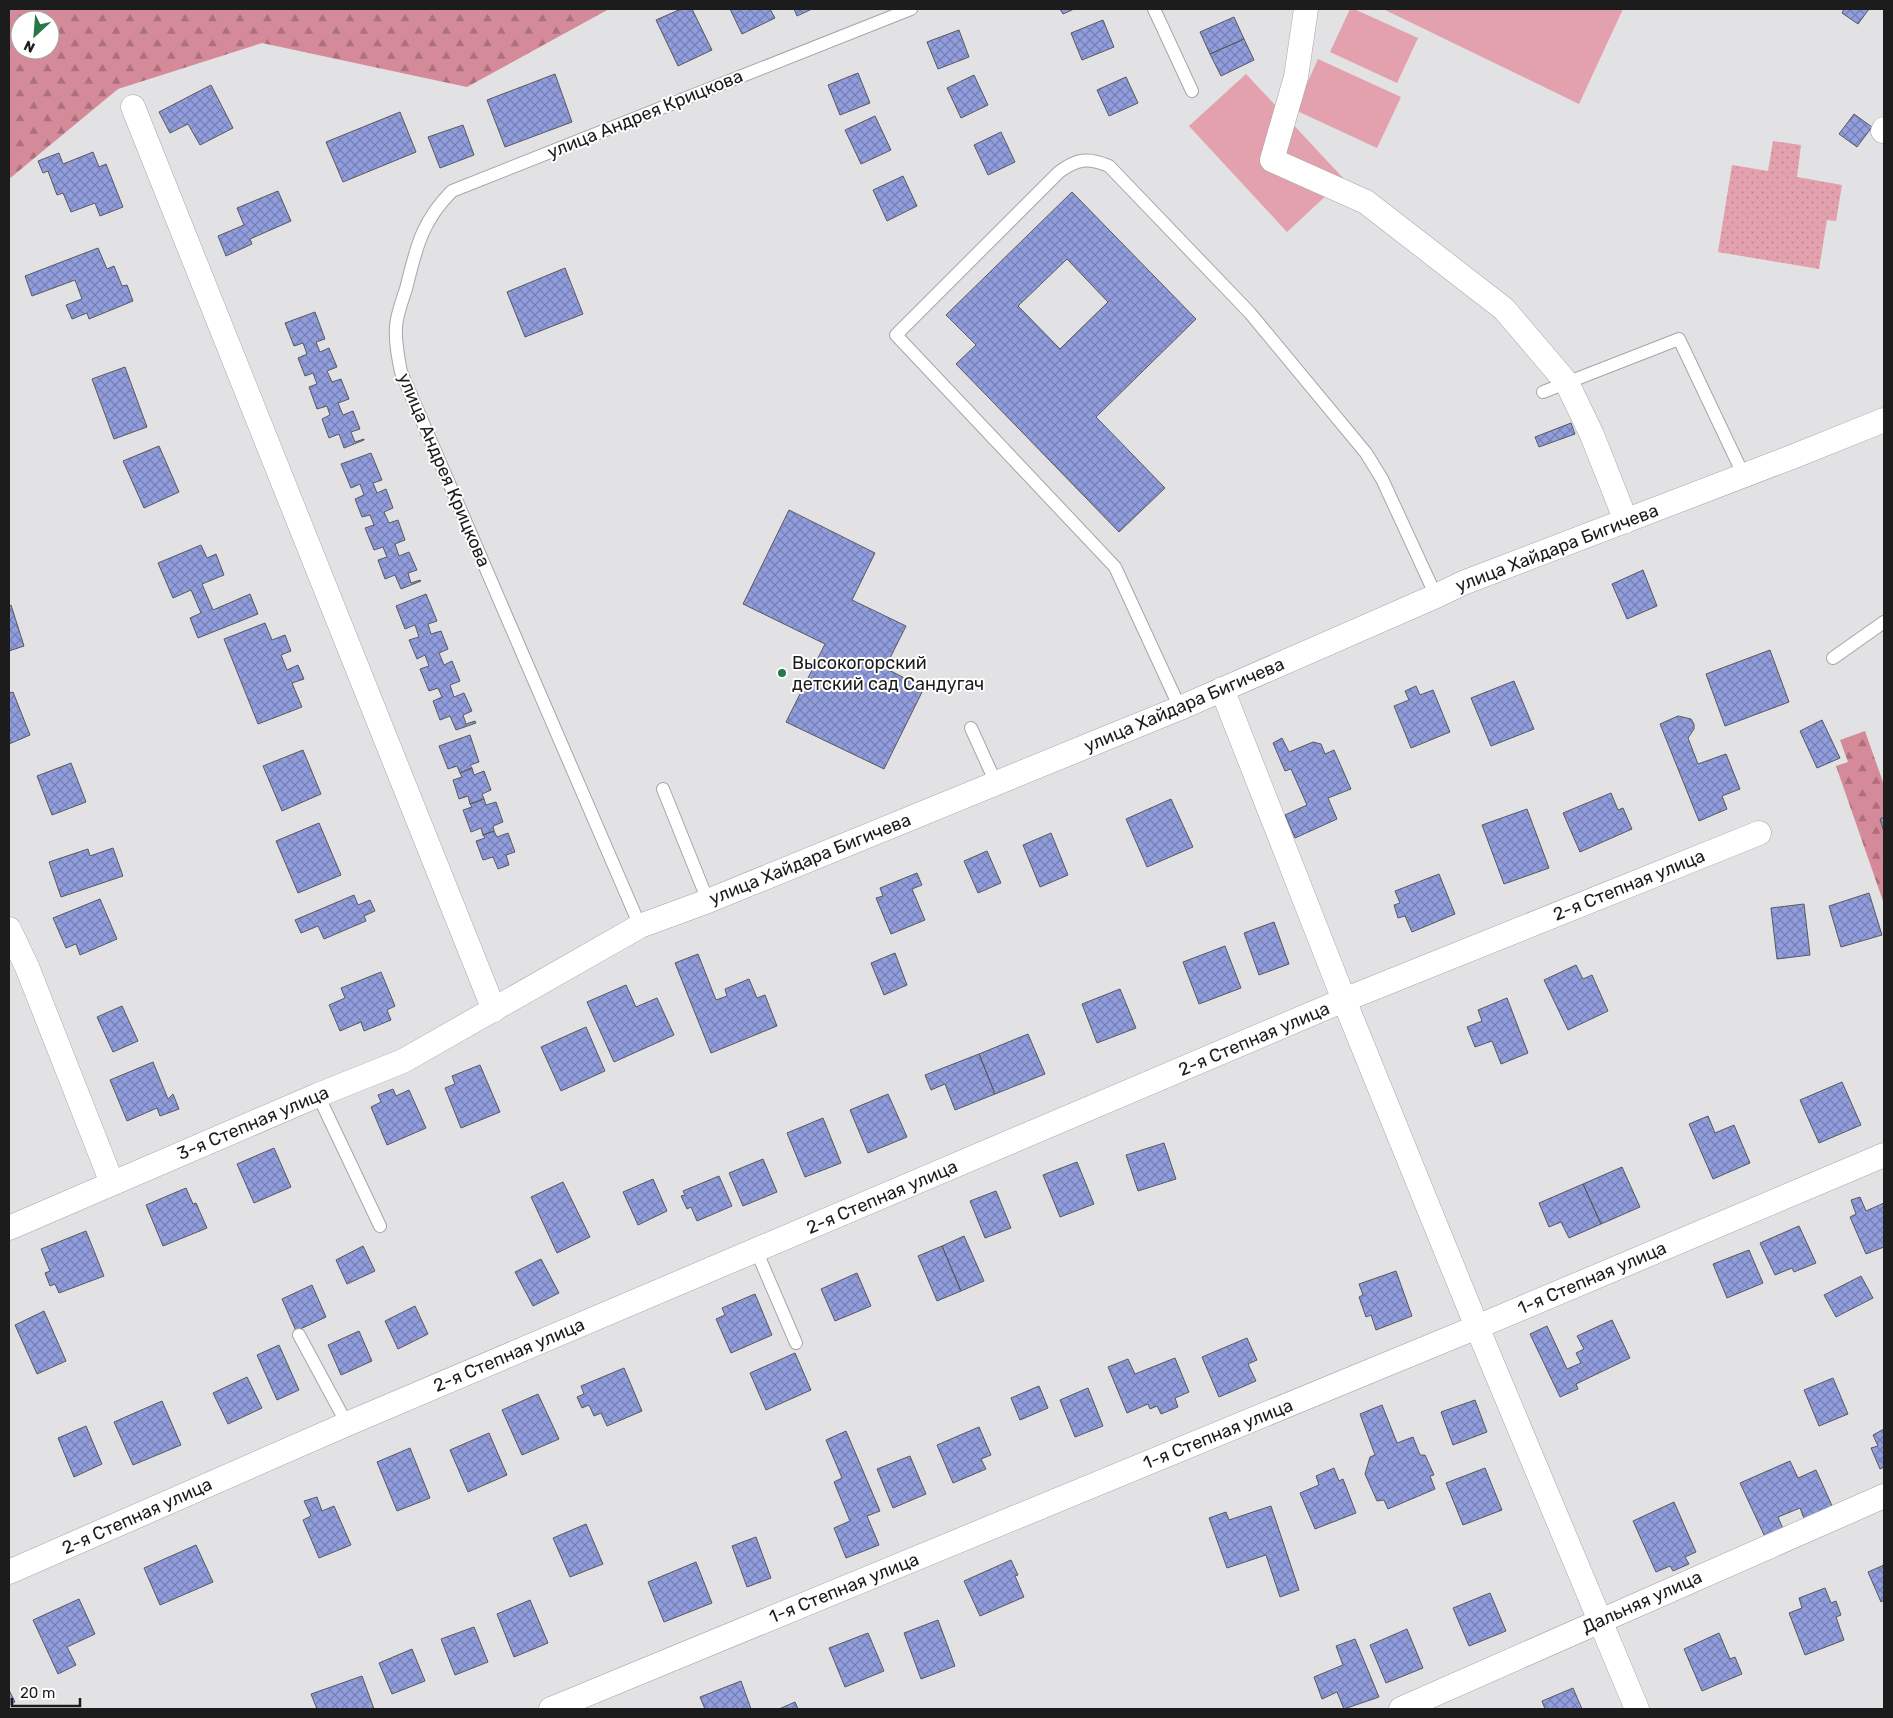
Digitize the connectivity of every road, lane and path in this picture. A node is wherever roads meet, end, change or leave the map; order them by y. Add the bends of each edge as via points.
1 (910, 9) edge
2 (1154, 9) edge
3 (1306, 9) edge
4 (1192, 91) dead end
5 (133, 107) dead end
6 (1568, 383) junction
7 (1543, 392) dead end
8 (1884, 420) edge
9 (1744, 476) junction
10 (1626, 521) junction
11 (1436, 596) junction
12 (1884, 622) edge
13 (1833, 658) dead end
14 (1222, 689) junction
15 (1180, 708) junction
16 (972, 728) dead end
17 (996, 783) junction
18 (663, 789) dead end
19 (1759, 833) dead end
20 (708, 901) junction
21 (640, 926) junction
22 (9, 929) edge
23 (18, 971) edge
24 (1344, 1000) junction
25 (494, 1010) junction
26 (318, 1095) junction
27 (1884, 1155) edge
28 (112, 1184) junction
29 (380, 1226) dead end
30 (9, 1228) edge
31 (756, 1250) junction
32 (1477, 1327) junction
33 (299, 1334) dead end
34 (796, 1343) dead end
35 (347, 1424) junction
36 (1884, 1496) edge
37 (9, 1572) edge
38 (1601, 1620) junction
39 (551, 1709) edge
40 (1401, 1709) edge
41 (1637, 1709) edge

1 - 21 lane, улица Андрея Крицкова via 452,191 429,218 419,241 396,325 401,372
2 - 4 lane
3 - 6 street via 1296,77 1272,160 1366,202 1504,309
5 - 25 street
6 - 7 lane
6 - 9 lane via 1679,339
6 - 10 street
8 - 9 street, улица Хайдара Бигичева
9 - 10 street, улица Хайдара Бигичева
10 - 11 street, улица Хайдара Бигичева
11 - 14 street, улица Хайдара Бигичева
11 - 15 lane via 1382,479 1366,453 1262,328 1109,166 1098,161 1072,163 1059,172 896,336 1116,566
12 - 13 lane
14 - 15 street, улица Хайдара Бигичева
14 - 24 street
15 - 17 street, улица Хайдара Бигичева
16 - 17 lane
17 - 20 street, улица Хайдара Бигичева
18 - 20 lane
19 - 24 street, 2-я Степная улица
20 - 21 street, улица Хайдара Бигичева
21 - 25 street, улица Хайдара Бигичева
22 - 23 street
23 - 28 street
24 - 31 street, 2-я Степная улица
24 - 32 street
25 - 26 street, 3-я Степная улица via 403,1061
26 - 28 street, 3-я Степная улица
26 - 29 lane
27 - 32 street, 1-я Степная улица
28 - 30 street, 3-я Степная улица
31 - 34 lane
31 - 35 street, 2-я Степная улица
32 - 38 street
32 - 39 street, 1-я Степная улица
33 - 35 lane
35 - 37 street, 2-я Степная улица
36 - 38 street, Дальняя улица
38 - 40 street, Дальняя улица
38 - 41 street

